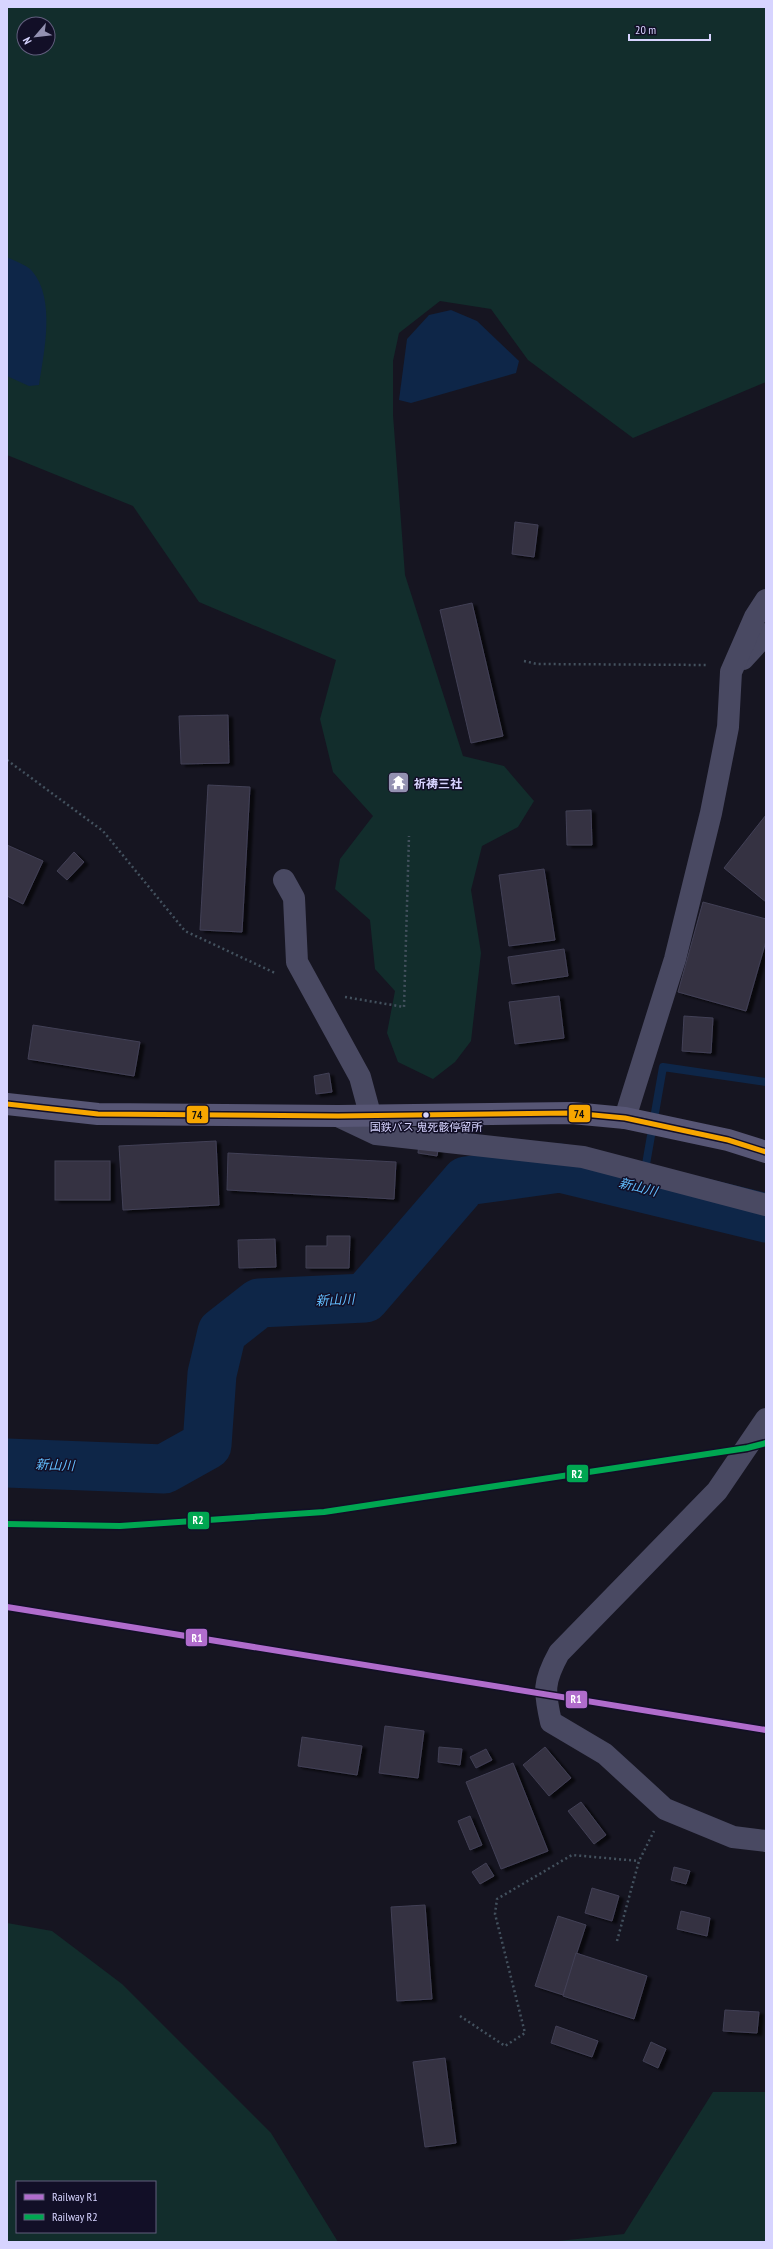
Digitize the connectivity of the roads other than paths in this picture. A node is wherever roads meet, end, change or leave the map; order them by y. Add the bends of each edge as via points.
1 (766, 600) edge
2 (766, 634) edge
3 (731, 672) junction
4 (284, 880) dead end
5 (7, 1104) edge
6 (370, 1114) junction
7 (338, 1116) junction
8 (626, 1118) junction
9 (766, 1152) edge
10 (766, 1205) edge
11 (766, 1419) edge
12 (766, 1841) edge

1 - 3 street via 755,617
2 - 3 street
3 - 8 street via 728,727 711,813 675,959
4 - 6 street via 294,898 297,962 360,1077
5 - 7 main road via 98,1114
6 - 7 main road
6 - 8 main road via 572,1113
7 - 10 street via 376,1134 583,1157
8 - 9 main road via 728,1140
11 - 12 street via 717,1491 559,1653 548,1672 544,1693 551,1722 605,1754 665,1809 732,1837

